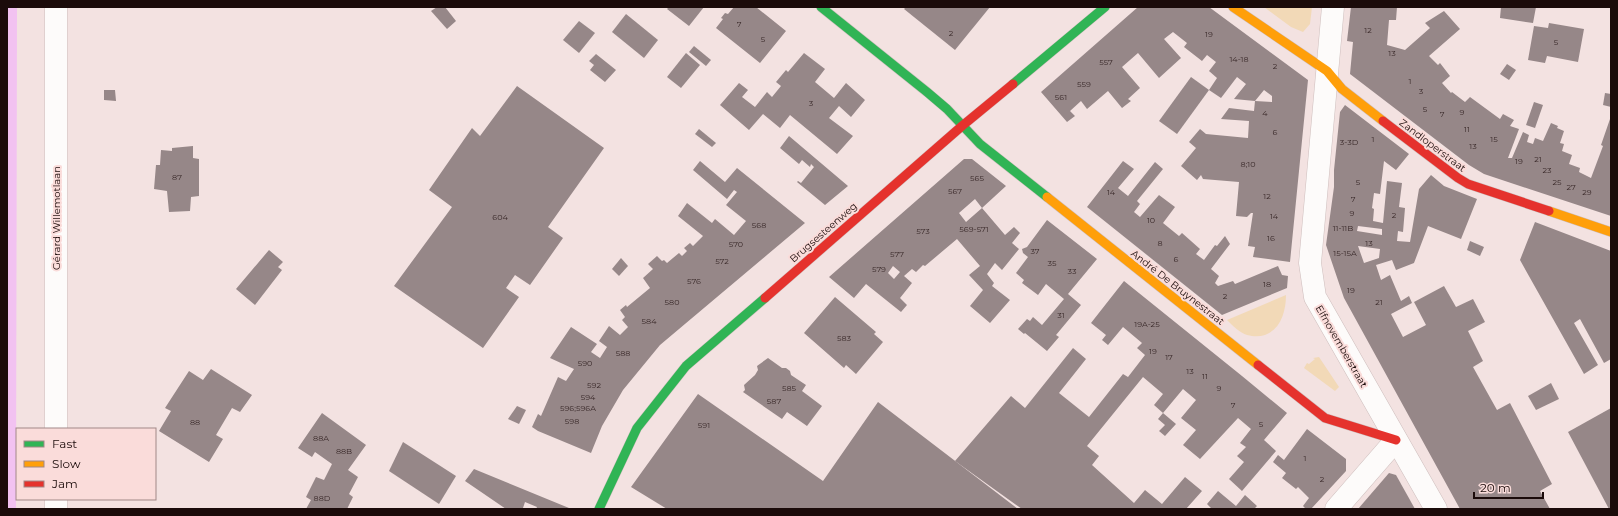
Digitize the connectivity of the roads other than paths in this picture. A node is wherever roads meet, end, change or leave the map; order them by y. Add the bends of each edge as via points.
1 (56, 7) edge
2 (821, 7) edge
3 (1105, 7) edge
4 (1233, 7) edge
5 (1333, 7) edge
6 (1327, 71) junction
7 (962, 126) junction
8 (1611, 232) edge
9 (56, 428) edge
10 (1396, 440) junction
11 (598, 509) edge
12 (1336, 509) edge
13 (1436, 509) edge

1 - 9 street, Gérard Willemotlaan
2 - 7 street, André De Bruynestraat via 928,92
3 - 7 street, Brugsesteenweg
4 - 6 street, Zandloperstraat
5 - 6 street, Elfnovemberstraat
6 - 8 street, Zandloperstraat via 1342,89 1468,184
6 - 10 street, Elfnovemberstraat via 1310,263 1315,297
7 - 10 street, André De Bruynestraat via 980,144 1325,418
7 - 11 street, Brugsesteenweg via 686,366 636,428
10 - 12 street
10 - 13 street, Elfnovemberstraat

